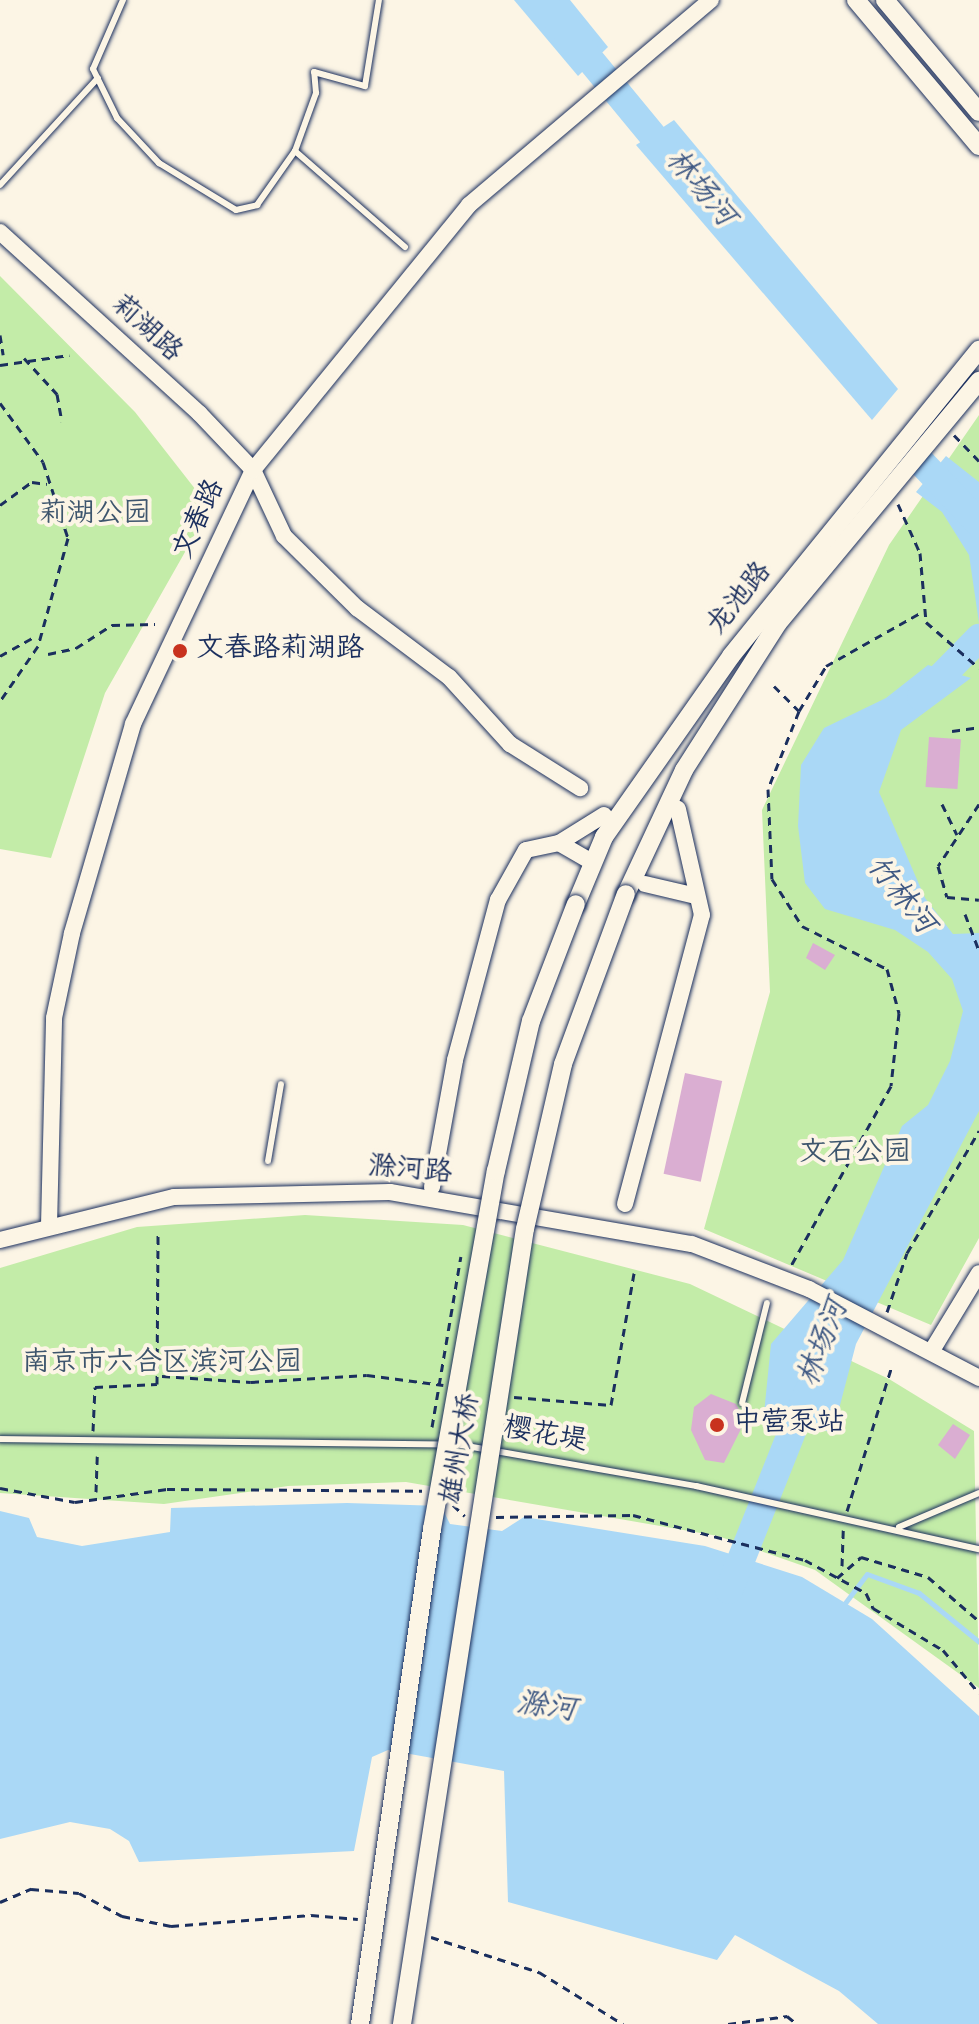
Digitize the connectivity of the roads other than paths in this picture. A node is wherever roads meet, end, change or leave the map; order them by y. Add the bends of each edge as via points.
1 (123, 0) edge
2 (379, 0) edge
3 (711, 0) edge
4 (856, 0) edge
5 (885, 0) edge
6 (98, 78) junction
7 (979, 112) edge
8 (979, 146) edge
9 (295, 151) junction
10 (0, 185) edge
11 (0, 232) edge
12 (405, 247) dead end
13 (979, 350) edge
14 (979, 381) edge
15 (253, 470) junction
16 (580, 788) dead end
17 (678, 809) dead end
18 (604, 815) dead end
19 (559, 843) junction
20 (590, 861) dead end
21 (645, 884) dead end
22 (626, 894) joint
23 (696, 896) junction
24 (576, 904) joint
25 (281, 1084) dead end
26 (268, 1161) dead end
27 (432, 1187) dead end
28 (625, 1204) dead end
29 (49, 1226) junction
30 (0, 1240) edge
31 (979, 1273) edge
32 (767, 1303) dead end
33 (931, 1352) junction
34 (979, 1378) edge
35 (742, 1403) dead end
36 (0, 1439) edge
37 (979, 1493) edge
38 (899, 1527) junction
39 (979, 1549) edge
40 (360, 2024) edge
41 (402, 2024) edge

1 - 6 lane via 93,69
2 - 9 lane via 365,86 314,72 316,93
3 - 15 street, 文春路 via 469,205
4 - 8 main road
5 - 7 main road
6 - 9 lane via 117,118 159,163 219,204 257,205
6 - 10 lane
9 - 12 lane
11 - 15 street, 莉湖路
13 - 24 main road, 龙池路 via 731,656 604,837
14 - 22 main road, 龙池路 via 778,623 684,770
15 - 16 street via 284,536 336,587 449,677 510,744
15 - 29 street, 文春路 via 133,724 72,933 54,1018
17 - 23 street
18 - 19 street
19 - 20 street
19 - 27 street via 526,850 498,900 455,1060
21 - 23 street
22 - 41 main road, 雄州大桥, bridge via 563,1064 525,1229
23 - 28 street via 702,915 693,965
24 - 40 main road, 雄州大桥, bridge via 531,1021 496,1171 432,1529
25 - 26 lane
29 - 30 street, 滁河路
29 - 33 street, 滁河路 via 174,1197 390,1192 656,1236 882,1319
31 - 33 street
32 - 35 lane
33 - 34 street
36 - 38 lane, 樱花堤 via 461,1445
37 - 38 lane
38 - 39 lane, 樱花堤

